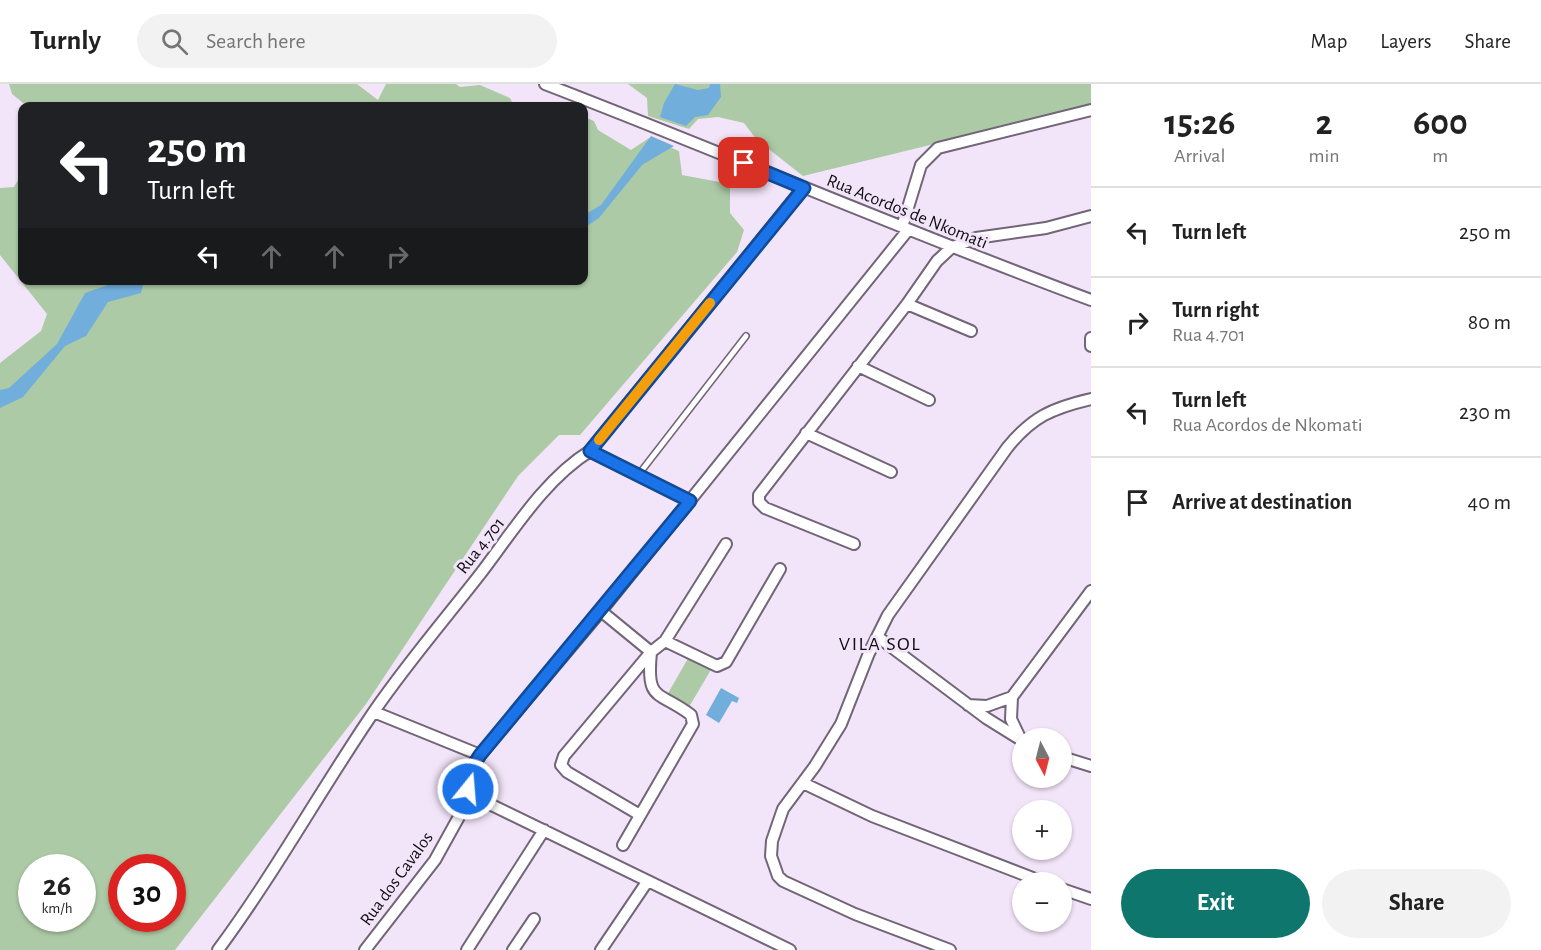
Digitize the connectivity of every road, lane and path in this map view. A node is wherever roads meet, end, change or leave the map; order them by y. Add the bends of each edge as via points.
1 (544, 84) edge
2 (1091, 110) edge
3 (804, 188) junction
4 (1091, 216) edge
5 (905, 228) junction
6 (951, 248) junction
7 (1091, 300) edge
8 (907, 304) junction
9 (971, 331) dead end
10 (746, 336) dead end
11 (1091, 338) edge
12 (1091, 346) edge
13 (858, 366) junction
14 (1091, 399) edge
15 (929, 400) dead end
16 (806, 433) junction
17 (590, 451) junction
18 (891, 472) dead end
19 (639, 474) junction
20 (690, 501) junction
21 (726, 544) dead end
22 (854, 544) dead end
23 (780, 569) dead end
24 (1091, 591) edge
25 (601, 611) junction
26 (878, 637) junction
27 (664, 641) junction
28 (651, 652) junction
29 (1012, 697) junction
30 (968, 705) junction
31 (374, 712) junction
32 (1016, 728) edge
33 (1012, 734) edge
34 (480, 755) junction
35 (1072, 760) edge
36 (1091, 766) edge
37 (803, 783) junction
38 (471, 795) junction
39 (640, 815) junction
40 (544, 830) junction
41 (623, 845) dead end
42 (1017, 872) edge
43 (647, 882) junction
44 (1072, 892) edge
45 (1091, 899) edge
46 (534, 919) dead end
47 (785, 949) edge
48 (218, 950) edge
49 (365, 950) edge
50 (467, 950) edge
51 (513, 950) edge
52 (601, 950) edge
53 (950, 950) edge

1 - 3 street, Rua Acordos de Nkomati
2 - 5 street via 938,148 921,165
3 - 5 street, Rua Acordos de Nkomati
3 - 17 street, Rua 4.701
4 - 6 street via 1036,230 976,238
5 - 6 street, Rua Acordos de Nkomati
5 - 20 street
6 - 7 street, Rua Acordos de Nkomati
6 - 8 street
8 - 9 street
8 - 13 street
10 - 19 lane
11 - 12 street
13 - 15 street
13 - 16 street
14 - 26 street via 1050,410 1016,438 888,615
16 - 18 street
16 - 22 street via 759,495 759,502 765,508
17 - 19 street
17 - 31 street, Rua 4.701 via 563,470 411,659
19 - 20 street
20 - 25 street
21 - 27 street
23 - 27 street via 724,664 717,666
24 - 29 street
25 - 28 street
25 - 34 street
26 - 30 street
26 - 37 street via 841,724
27 - 28 street
28 - 39 street via 653,690 691,715 693,723
28 - 39 street via 580,735 561,765
29 - 30 street via 987,706
29 - 32 street via 1011,719
30 - 33 street
31 - 34 street
31 - 48 street, Rua 4.701 via 289,848
34 - 38 street via 468,774
35 - 36 street
37 - 42 street via 872,816
37 - 53 street via 777,822 771,856 778,876 792,887 855,915
38 - 40 street
38 - 49 street, Rua dos Cavalos via 435,860
39 - 41 street
40 - 43 street
40 - 50 street
43 - 47 street
43 - 52 street
44 - 45 street
46 - 51 street

